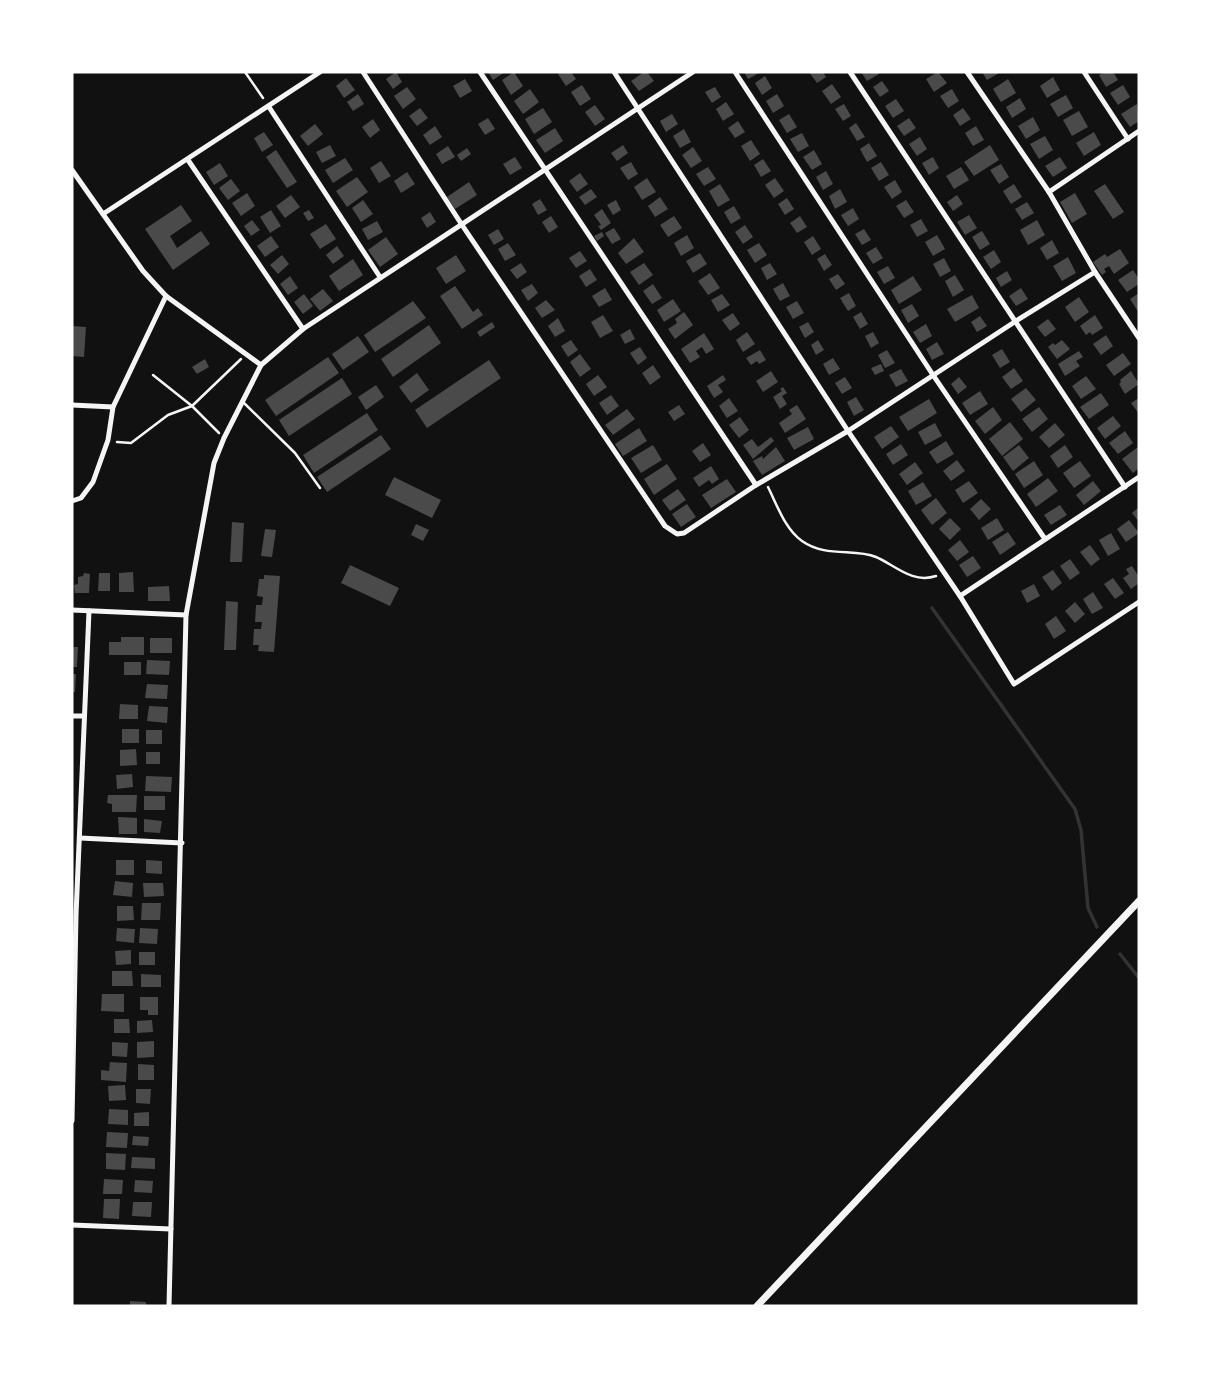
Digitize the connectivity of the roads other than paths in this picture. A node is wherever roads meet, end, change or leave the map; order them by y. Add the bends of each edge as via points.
1 (320, 72) edge
2 (363, 72) edge
3 (480, 72) edge
4 (614, 72) edge
5 (693, 72) edge
6 (735, 72) edge
7 (850, 72) edge
8 (967, 72) edge
9 (1084, 72) edge
10 (269, 107) junction
11 (638, 107) junction
12 (1139, 131) edge
13 (1128, 139) junction
14 (188, 160) junction
15 (546, 169) junction
16 (72, 170) edge
17 (81, 183) junction
18 (72, 189) edge
19 (1049, 192) junction
20 (103, 214) junction
21 (463, 225) junction
22 (1095, 272) junction
23 (380, 277) junction
24 (166, 296) junction
25 (1016, 321) junction
26 (303, 329) junction
27 (1139, 338) edge
28 (261, 365) junction
29 (933, 375) junction
30 (242, 401) junction
31 (72, 405) edge
32 (113, 407) junction
33 (848, 431) junction
34 (1139, 477) edge
35 (755, 485) junction
36 (1125, 487) junction
37 (320, 488) dead end
38 (72, 501) edge
39 (1045, 539) junction
40 (960, 596) junction
41 (1139, 602) edge
42 (72, 610) edge
43 (89, 611) junction
44 (187, 615) junction
45 (72, 716) edge
46 (84, 716) junction
47 (80, 838) junction
48 (182, 843) junction
49 (1139, 901) edge
50 (74, 915) edge
51 (74, 1018) edge
52 (72, 1121) edge
53 (72, 1225) edge
54 (171, 1229) junction
55 (169, 1306) edge
56 (757, 1306) edge

1 - 10 street
2 - 21 street
3 - 15 street
4 - 11 street
5 - 11 street
6 - 29 street
7 - 25 street
8 - 19 street
9 - 13 street
10 - 14 street
10 - 23 street
11 - 15 street
11 - 33 street
12 - 13 street
13 - 19 street
14 - 20 street
14 - 26 street
15 - 21 street
15 - 35 street
16 - 17 street
17 - 18 street
17 - 20 street
19 - 22 street
20 - 24 street
21 - 23 street
21 - 35 street via 665,526 684,533
22 - 25 street
22 - 27 street
23 - 26 street
24 - 28 street
24 - 32 street
25 - 29 street
25 - 36 street
26 - 28 street
28 - 30 street
29 - 33 street
29 - 39 street
30 - 37 lane via 295,453
30 - 44 street via 214,463
31 - 32 street
32 - 38 street via 108,440 93,482 81,498
33 - 35 street
33 - 40 street
34 - 36 street
36 - 39 street
39 - 40 street
40 - 41 street via 1014,684
42 - 43 street
43 - 44 street
43 - 46 street
44 - 48 street
45 - 46 street
46 - 47 street
47 - 48 street
47 - 50 street
48 - 54 street
49 - 56 main road
50 - 51 street
51 - 52 street
53 - 54 street
54 - 55 street

